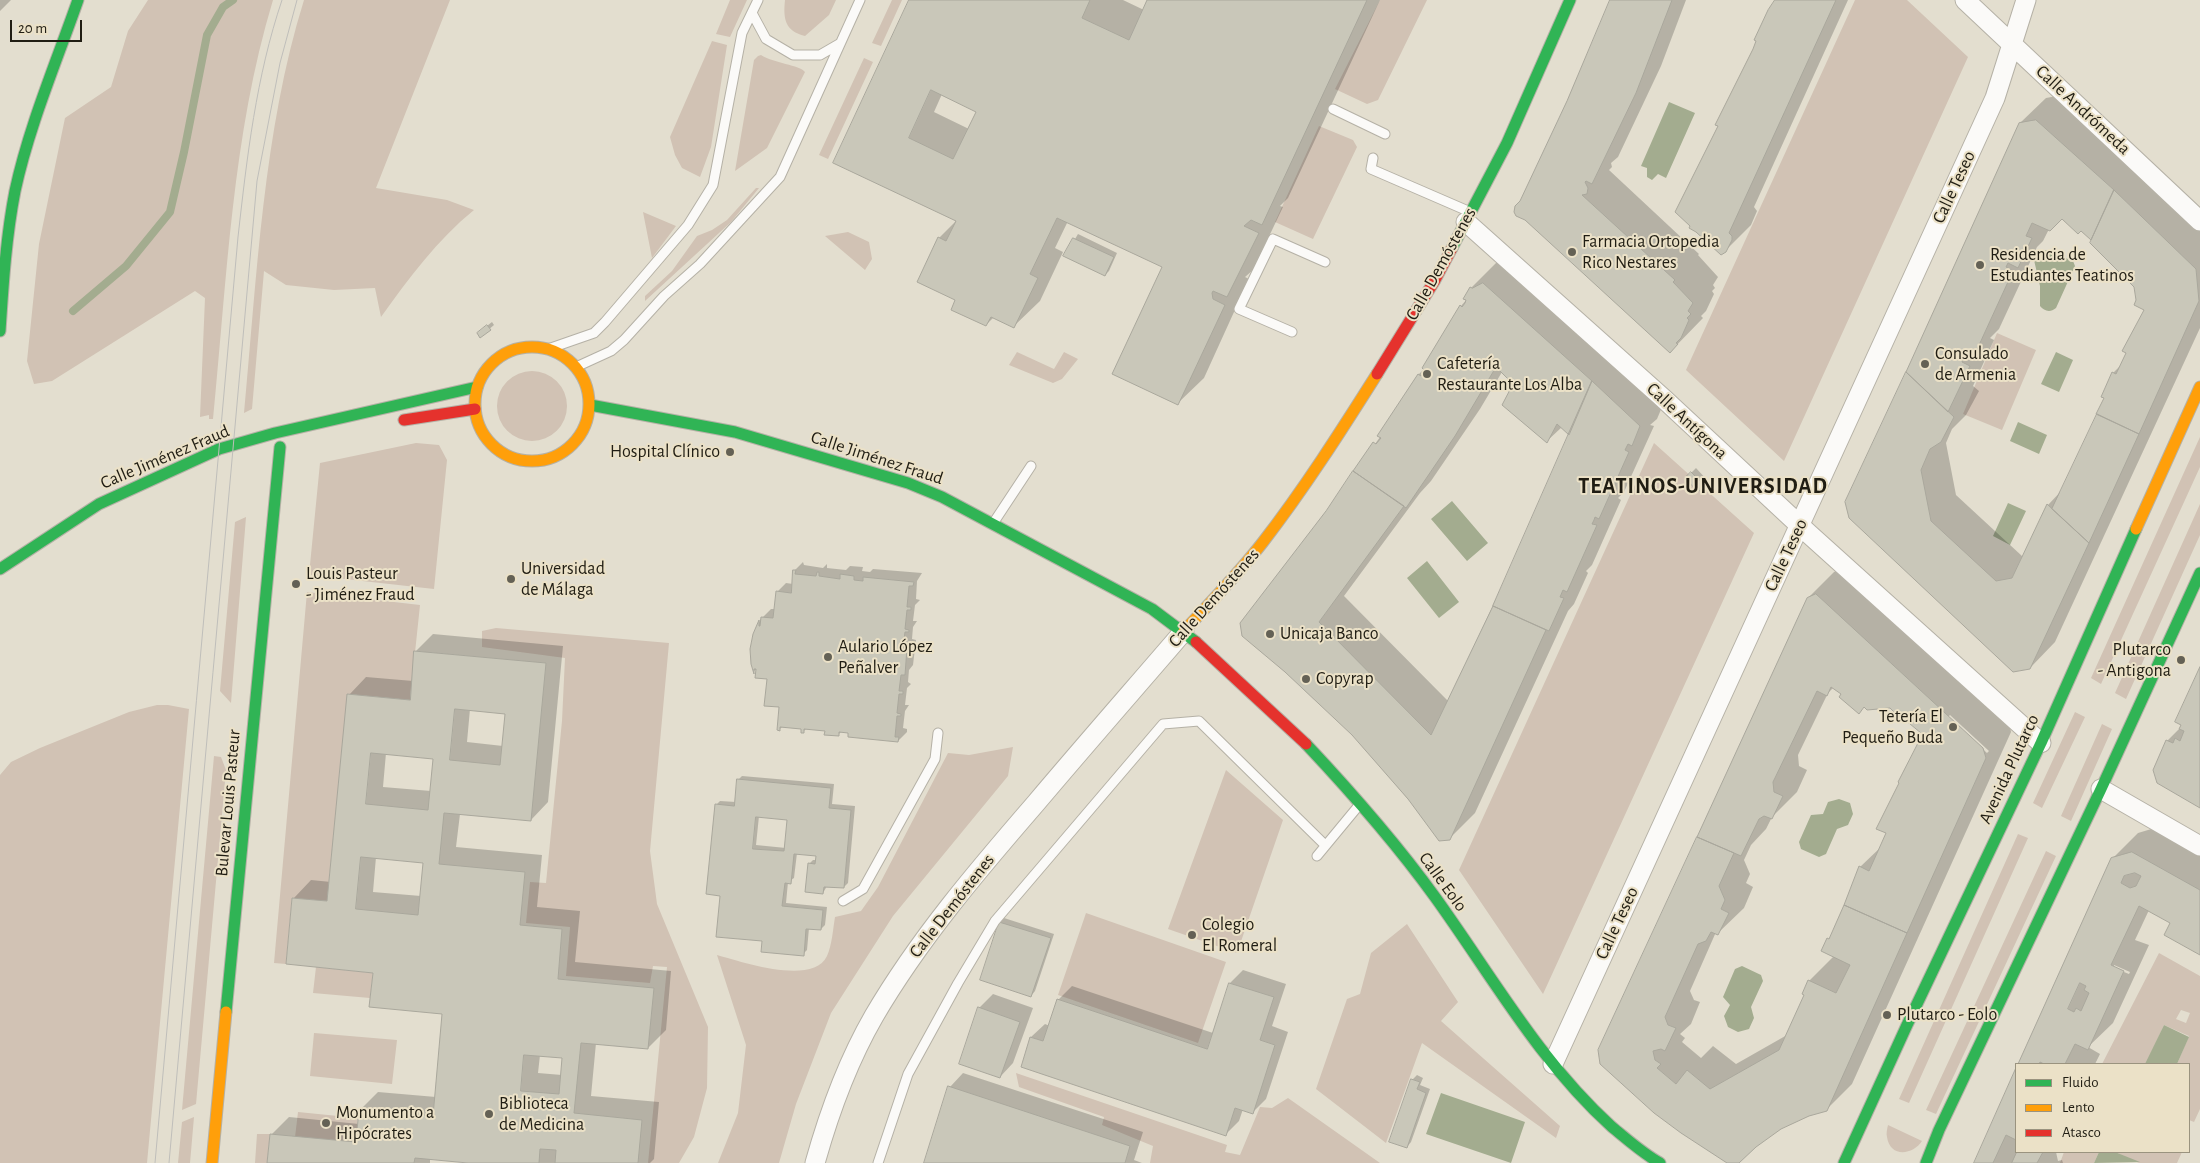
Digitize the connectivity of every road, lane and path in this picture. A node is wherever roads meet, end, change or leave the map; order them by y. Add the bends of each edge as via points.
1 (78, 0) edge
2 (758, 0) edge
3 (860, 0) edge
4 (1570, 0) edge
5 (1965, 0) edge
6 (2026, 0) edge
7 (752, 13) junction
8 (839, 44) junction
9 (2012, 44) junction
10 (1333, 109) dead end
11 (1385, 134) dead end
12 (1373, 158) dead end
13 (1468, 217) junction
14 (2200, 221) edge
15 (1325, 262) dead end
16 (0, 331) edge
17 (1292, 332) dead end
18 (548, 349) junction
19 (576, 367) junction
20 (477, 387) junction
21 (2200, 388) edge
22 (590, 405) junction
23 (475, 409) junction
24 (394, 422) dead end
25 (264, 452) dead end
26 (1031, 466) dead end
27 (992, 524) junction
28 (1799, 526) junction
29 (0, 569) edge
30 (2200, 573) edge
31 (1184, 631) junction
32 (938, 732) dead end
33 (2041, 743) junction
34 (2101, 789) junction
35 (1361, 802) junction
36 (1325, 845) junction
37 (2200, 846) edge
38 (1317, 856) dead end
39 (843, 901) dead end
40 (1553, 1064) junction
41 (212, 1163) edge
42 (815, 1163) edge
43 (878, 1163) edge
44 (1660, 1163) edge
45 (1844, 1163) edge
46 (1926, 1163) edge

1 - 16 main road via 26,148 17,184
2 - 7 lane
3 - 8 lane
4 - 13 main road, Calle Demóstenes via 1507,143
5 - 9 street, Calle Andrómeda
6 - 9 street, Calle Teseo
7 - 8 lane via 766,39 793,55 820,55
7 - 18 lane via 742,33 713,186 688,226 594,333
8 - 19 lane via 780,178 624,340
9 - 14 street, Calle Andrómeda
9 - 28 street, Calle Teseo via 1995,98
10 - 11 lane
12 - 13 lane via 1371,169
13 - 28 street, Calle Antígona
13 - 31 main road, Calle Demóstenes via 1435,280 1348,420 1263,542
15 - 17 lane via 1273,239 1239,308
18 - 19 main road via 567,358
18 - 20 main road via 528,347 512,350 493,362
19 - 22 main road via 587,385
20 - 23 main road
20 - 29 main road, Calle Jiménez Fraud via 219,449 99,504
21 - 33 main road, Avenida Plutarco
22 - 23 main road via 580,437 574,445 553,458 512,459 491,445 478,424
22 - 27 main road, Calle Jiménez Fraud via 735,432 872,472 942,496
23 - 24 main road
25 - 41 main road, Bulevar Louis Pasteur via 285,446
26 - 27 lane
27 - 31 main road, Calle Jiménez Fraud via 1152,609
28 - 33 street, Calle Antígona
28 - 40 street, Calle Teseo
30 - 34 main road
31 - 35 main road, Calle Eolo via 1298,734
31 - 42 street, Calle Demóstenes via 968,881 905,968 874,1017 848,1070
32 - 39 lane via 935,759 863,889
33 - 45 main road, Avenida Plutarco
34 - 37 street
34 - 46 main road
35 - 36 lane
35 - 40 main road, Calle Eolo via 1435,897 1512,1013
36 - 38 lane
36 - 43 lane via 1199,721 1162,724 995,921 908,1074
40 - 44 main road, Calle Eolo via 1588,1105 1643,1154

